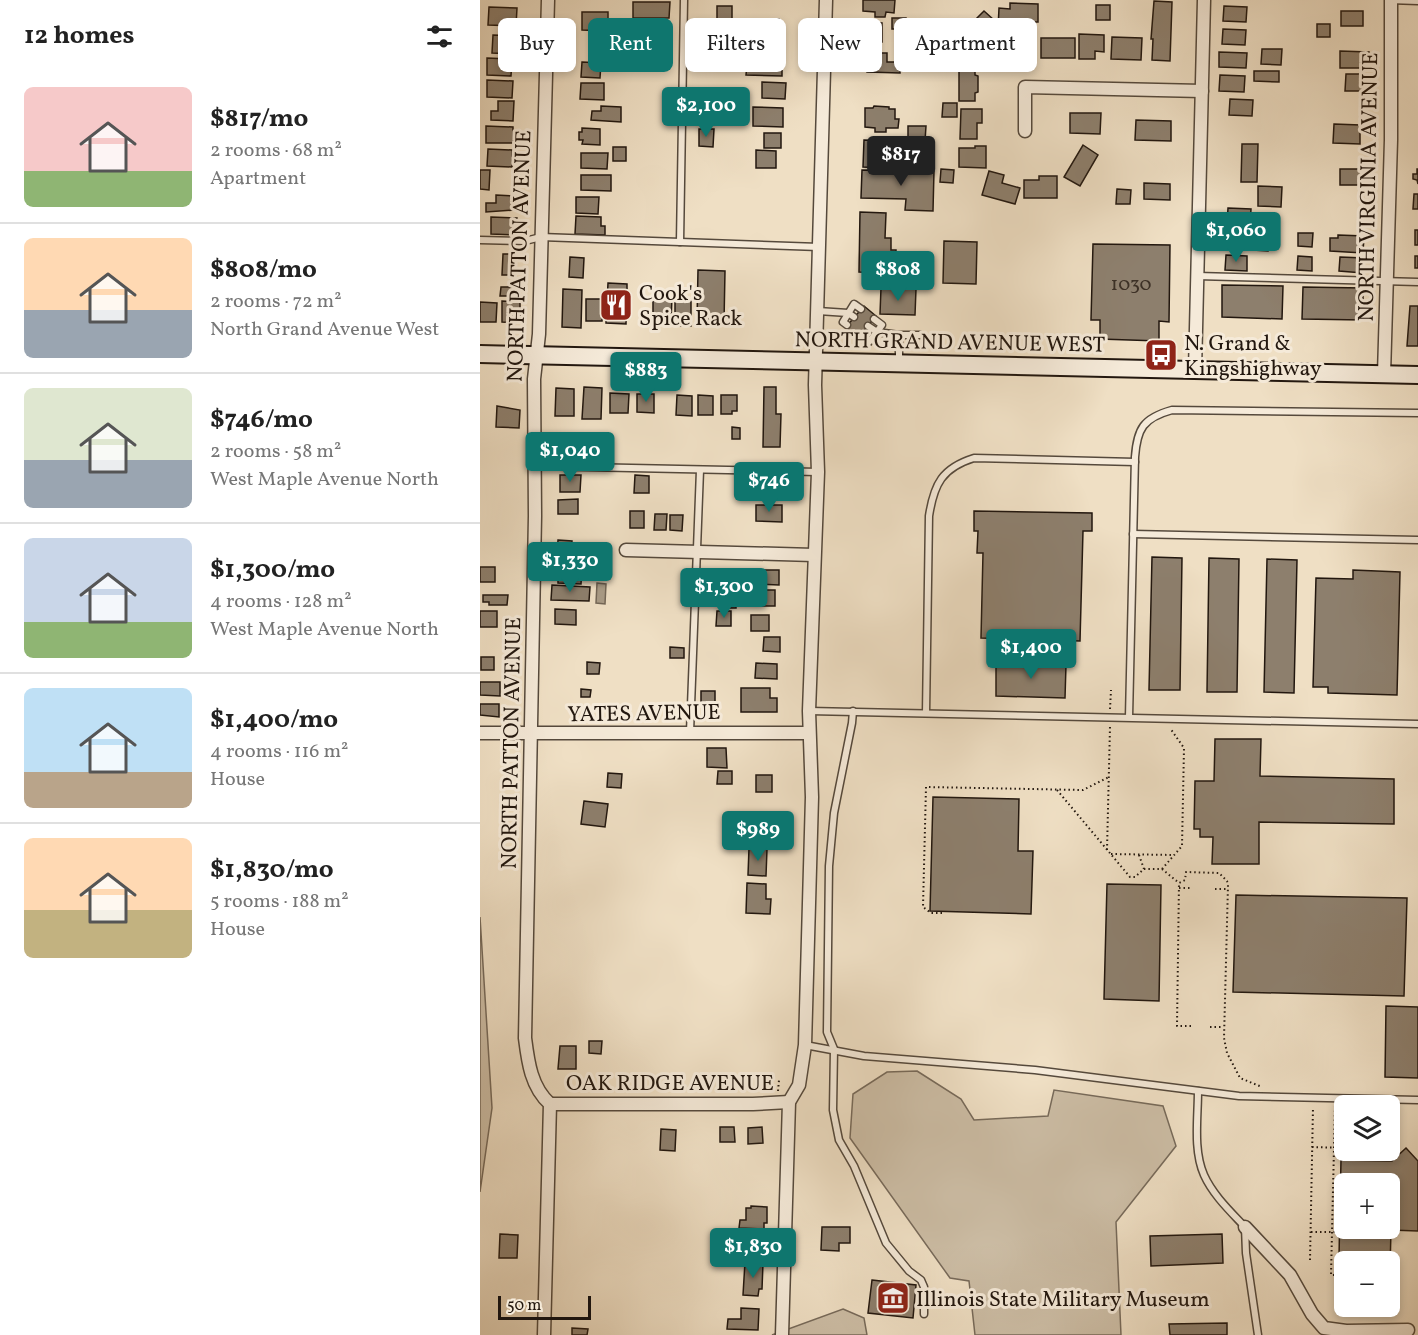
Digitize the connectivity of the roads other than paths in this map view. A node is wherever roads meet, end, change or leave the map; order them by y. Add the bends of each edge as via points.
1 (548, 0) edge
2 (684, 0) edge
3 (826, 0) edge
4 (1204, 0) edge
5 (1386, 0) edge
6 (1391, 0) edge
7 (1418, 1) edge
8 (1202, 91) junction
9 (1025, 131) dead end
10 (541, 237) junction
11 (480, 240) edge
12 (680, 242) junction
13 (819, 247) junction
14 (1197, 276) junction
15 (1388, 281) junction
16 (1418, 282) edge
17 (861, 309) dead end
18 (818, 311) junction
19 (851, 315) junction
20 (874, 319) dead end
21 (847, 326) dead end
22 (868, 326) dead end
23 (877, 333) junction
24 (860, 335) dead end
25 (899, 335) junction
26 (920, 335) dead end
27 (480, 354) edge
28 (536, 355) junction
29 (816, 361) junction
30 (898, 363) junction
31 (1194, 370) junction
32 (1384, 374) junction
33 (1418, 375) edge
34 (1418, 413) edge
35 (1135, 462) junction
36 (535, 466) junction
37 (700, 470) junction
38 (818, 472) junction
39 (1133, 534) junction
40 (1418, 540) edge
41 (626, 550) dead end
42 (697, 552) junction
43 (814, 555) junction
44 (809, 711) junction
45 (853, 711) junction
46 (926, 713) junction
47 (1129, 717) junction
48 (1418, 724) edge
49 (690, 732) junction
50 (480, 733) edge
51 (809, 733) junction
52 (532, 734) junction
53 (805, 1045) junction
54 (834, 1050) junction
55 (1198, 1091) junction
56 (1418, 1100) edge
57 (789, 1102) junction
58 (550, 1104) junction
59 (1245, 1227) junction
60 (924, 1314) dead end
61 (1408, 1330) dead end
62 (1346, 1333) edge
63 (544, 1335) edge
64 (782, 1335) edge
65 (1258, 1335) edge

1 - 10 street, NORTH PATTON AVENUE
2 - 12 lane
3 - 13 street
4 - 8 street
5 - 6 lane
6 - 7 lane
6 - 15 street, NORTH VIRGINIA AVENUE
8 - 9 street via 1025,87
8 - 14 street
10 - 11 lane via 525,241
10 - 12 lane
10 - 28 street, NORTH PATTON AVENUE
12 - 13 lane
13 - 18 street
14 - 15 lane
14 - 31 street
15 - 16 lane
15 - 32 street, NORTH VIRGINIA AVENUE
17 - 19 lane via 854,304
18 - 19 lane
18 - 29 street
19 - 21 lane via 843,322
20 - 23 lane via 882,325
22 - 23 lane
23 - 24 lane via 869,342
23 - 25 lane
25 - 26 lane
25 - 30 lane
27 - 28 main road, NORTH GRAND AVENUE WEST
28 - 29 main road, NORTH GRAND AVENUE WEST
28 - 36 street, NORTH PATTON AVENUE
29 - 30 main road, NORTH GRAND AVENUE WEST
29 - 38 street
30 - 31 main road, NORTH GRAND AVENUE WEST
31 - 32 main road, NORTH GRAND AVENUE WEST
32 - 33 main road, NORTH GRAND AVENUE WEST
34 - 35 lane via 1172,411 1145,423 1139,432
35 - 39 lane
35 - 46 lane via 974,458 951,467 944,475 932,498 929,516
36 - 37 lane
36 - 52 street, NORTH PATTON AVENUE
37 - 38 lane
37 - 42 lane
38 - 43 street
39 - 40 lane
39 - 47 lane
41 - 42 street
42 - 43 street
42 - 49 lane
43 - 44 street
44 - 45 lane
44 - 51 street
45 - 46 lane
45 - 54 lane via 834,813 828,880 827,1032
46 - 47 lane
47 - 48 lane
49 - 51 street, YATES AVENUE
49 - 52 street, YATES AVENUE
50 - 52 street, YATES AVENUE
51 - 53 street via 812,797
52 - 58 street, NORTH PATTON AVENUE via 525,1038 533,1079
53 - 54 lane
53 - 57 street via 799,1085
54 - 55 lane
54 - 60 lane via 833,1110 839,1140 886,1243 921,1280
55 - 56 lane via 1239,1096
55 - 59 lane via 1198,1146 1204,1174 1220,1200
57 - 58 street, OAK RIDGE AVENUE
57 - 64 street
58 - 63 street
59 - 62 street via 1290,1275 1317,1321 1324,1328
59 - 65 lane
61 - 62 street

